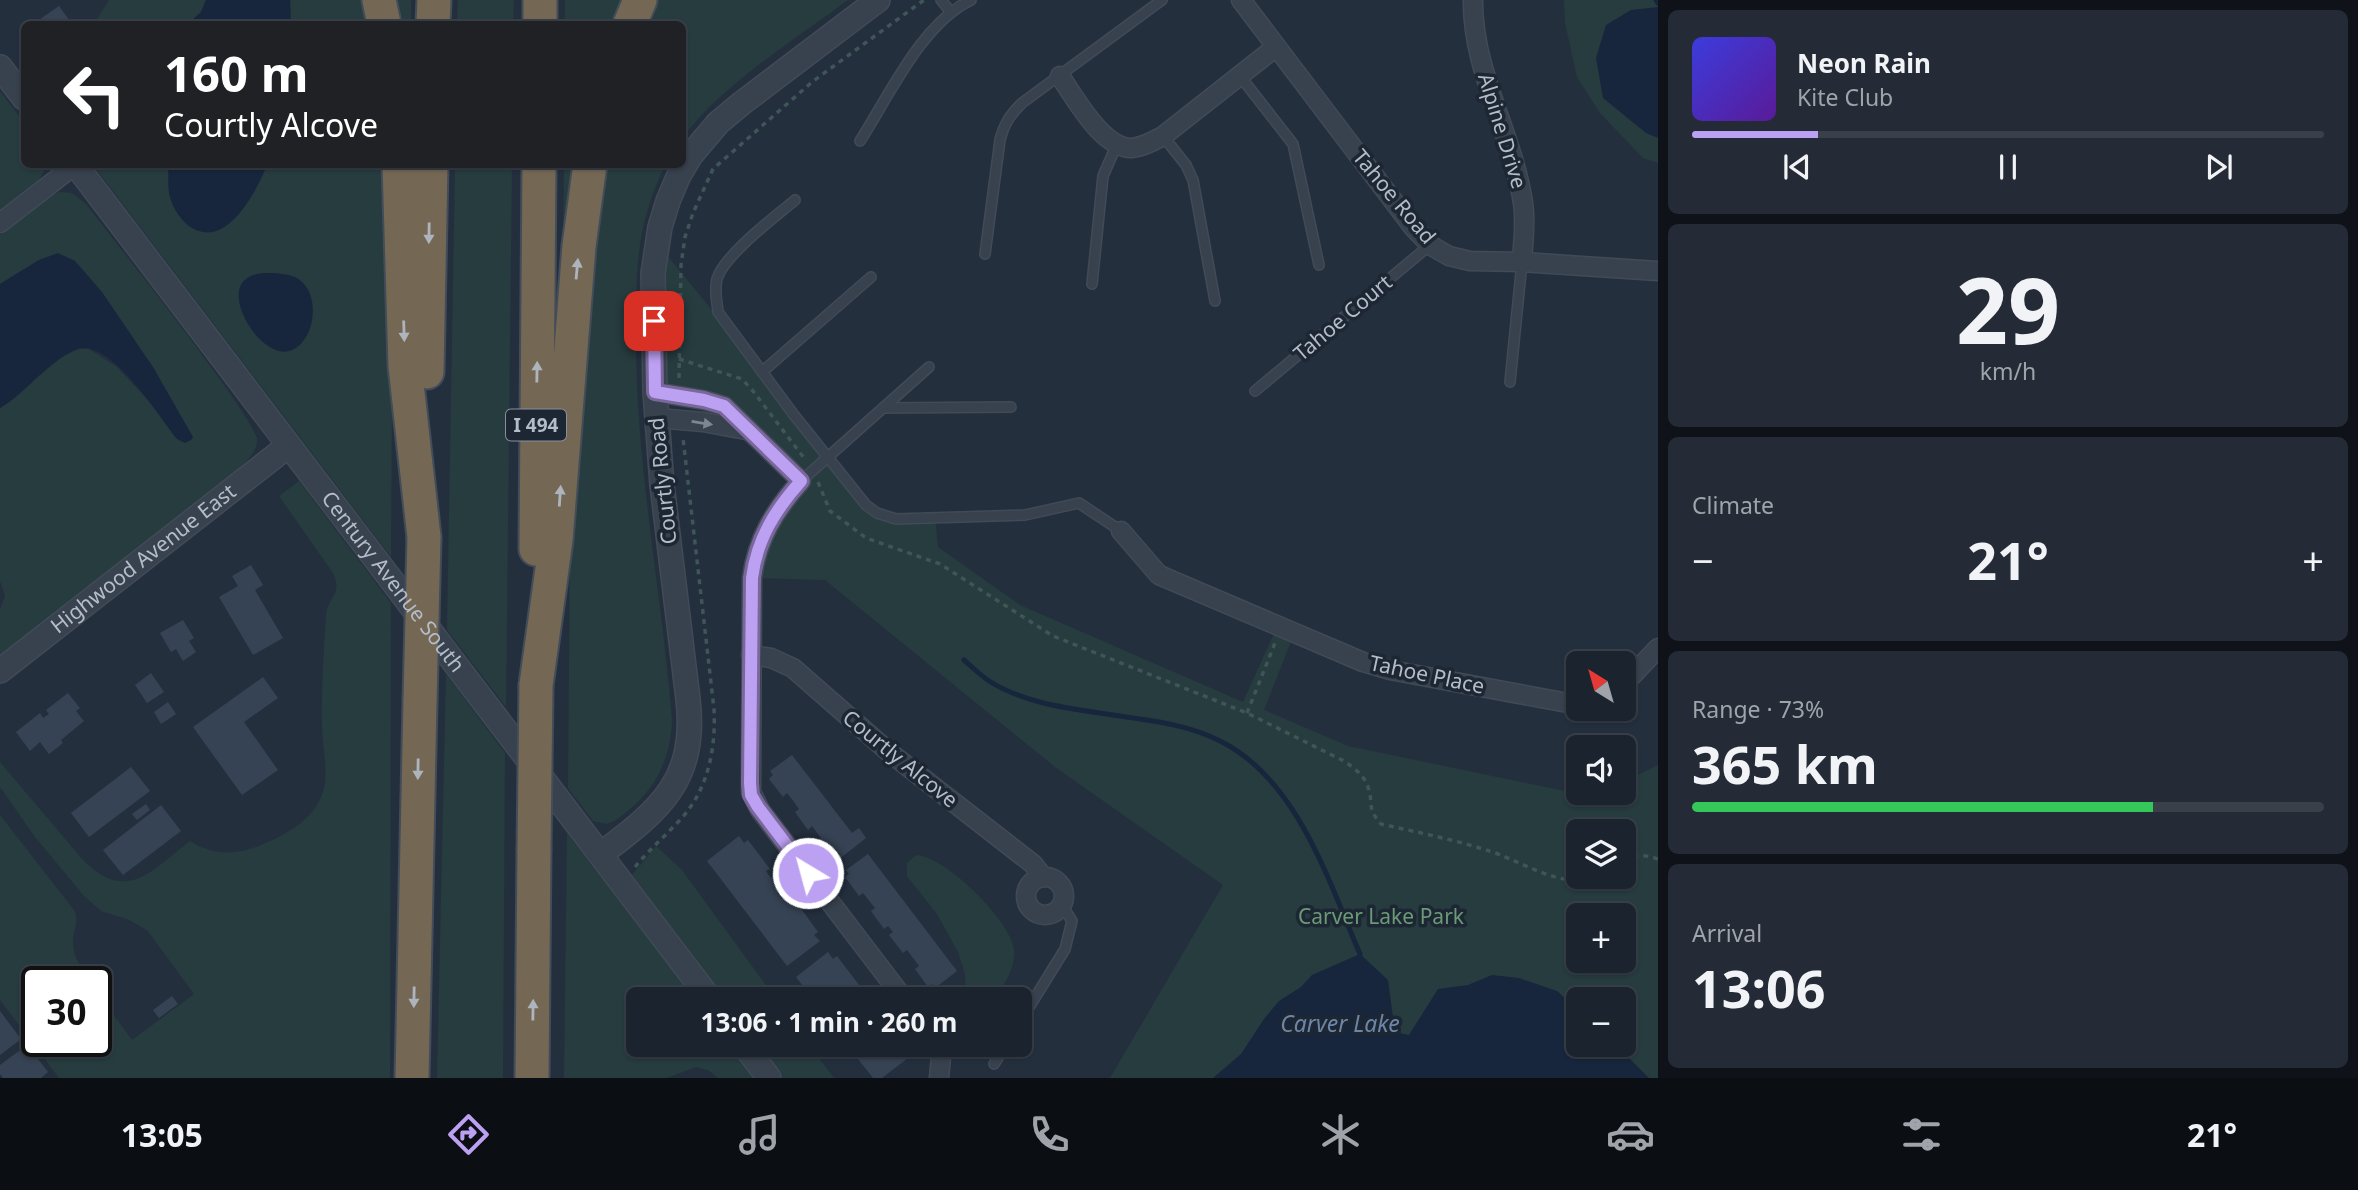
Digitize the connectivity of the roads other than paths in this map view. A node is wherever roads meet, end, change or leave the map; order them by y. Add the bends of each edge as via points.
1 (379, 0) edge
2 (434, 0) edge
3 (540, 0) edge
4 (640, 0) edge
5 (878, 0) edge
6 (942, 0) edge
7 (971, 0) edge
8 (1162, 0) edge
9 (1241, 0) edge
10 (1473, 0) edge
11 (950, 11) junction
12 (383, 21) edge
13 (433, 21) edge
14 (540, 21) edge
15 (631, 21) edge
16 (1276, 47) junction
17 (0, 66) edge
18 (1060, 76) junction
19 (1240, 76) junction
20 (21, 95) edge
21 (1163, 136) junction
22 (860, 141) dead end
23 (1117, 144) junction
24 (686, 163) edge
25 (71, 168) edge
26 (77, 168) edge
27 (399, 168) edge
28 (431, 168) edge
29 (539, 168) edge
30 (589, 168) edge
31 (683, 168) edge
32 (795, 200) dead end
33 (0, 223) edge
34 (1430, 245) junction
35 (985, 254) dead end
36 (1522, 262) junction
37 (1318, 265) dead end
38 (1658, 271) edge
39 (871, 277) dead end
40 (1092, 284) dead end
41 (1215, 301) dead end
42 (929, 367) dead end
43 (762, 372) junction
44 (1510, 382) dead end
45 (1255, 391) dead end
46 (655, 392) junction
47 (1011, 407) dead end
48 (883, 408) junction
49 (657, 418) junction
50 (746, 430) junction
51 (288, 446) junction
52 (828, 456) junction
53 (807, 475) junction
54 (1121, 531) joint
55 (424, 537) junction
56 (1658, 648) edge
57 (751, 655) junction
58 (0, 671) edge
59 (1636, 671) edge
60 (536, 685) junction
61 (1566, 703) edge
62 (601, 854) junction
63 (1043, 877) junction
64 (1062, 905) junction
65 (701, 987) edge
66 (895, 987) edge
67 (1032, 1003) edge
68 (753, 1057) edge
69 (941, 1057) edge
70 (999, 1057) edge
71 (995, 1063) dead end
72 (412, 1078) edge
73 (532, 1078) edge
74 (769, 1078) edge
75 (939, 1078) edge

1 - 12 highway
2 - 13 highway
3 - 14 highway
4 - 15 highway
5 - 24 street, Courtly Road via 718,123
6 - 11 lane
7 - 11 lane
8 - 18 lane
9 - 16 street, Tahoe Road
10 - 36 street, Alpine Drive via 1478,54 1524,205
11 - 22 lane via 920,45
16 - 19 street
16 - 34 street, Tahoe Road
17 - 20 street
18 - 23 street via 1099,130
18 - 35 lane via 1022,103 1003,126
19 - 21 street
19 - 37 lane via 1293,144
21 - 23 street via 1131,148
21 - 41 lane via 1193,180
23 - 40 lane via 1103,176
25 - 33 street
26 - 51 street, Century Avenue South
27 -> 55 highway via 405,366
28 -> 55 highway
60 -> 29 highway, I 494
60 -> 30 highway via 556,540 578,254
31 - 46 street, Courtly Road via 655,248
32 - 43 lane via 734,254 717,279 718,312
34 - 36 street, Tahoe Road via 1470,261
34 - 45 lane, Tahoe Court
36 - 38 street, Tahoe Road
36 - 44 lane
39 - 43 lane
42 - 48 lane
43 - 52 lane
46 - 49 street, Courtly Road
46 - 50 street via 724,406
47 - 48 lane
48 - 52 lane
49 -> 50 street
49 - 62 street, Courtly Road via 689,706 688,745 678,777 661,804
50 - 53 street
51 - 58 street, Highwood Avenue East
51 - 62 street, Century Avenue South
52 - 53 lane
52 - 54 lane via 866,505 895,519 1024,515 1079,503
53 - 57 street via 772,516 754,557
54 - 61 street, Tahoe Place via 1159,575 1363,662
55 -> 72 highway, bridge
56 - 59 street
57 - 63 street, Courtly Alcove via 776,659 797,671 889,752 1033,864
57 - 66 street via 750,783 754,800
73 -> 60 highway, I 494, bridge
62 - 65 street, Century Avenue South
63 - 64 street via 1059,883 1064,893
63 - 64 street via 1027,889 1029,907 1044,915 1055,913
64 - 67 lane via 1073,921 1065,949
68 - 74 street
69 - 75 street
70 - 71 lane

